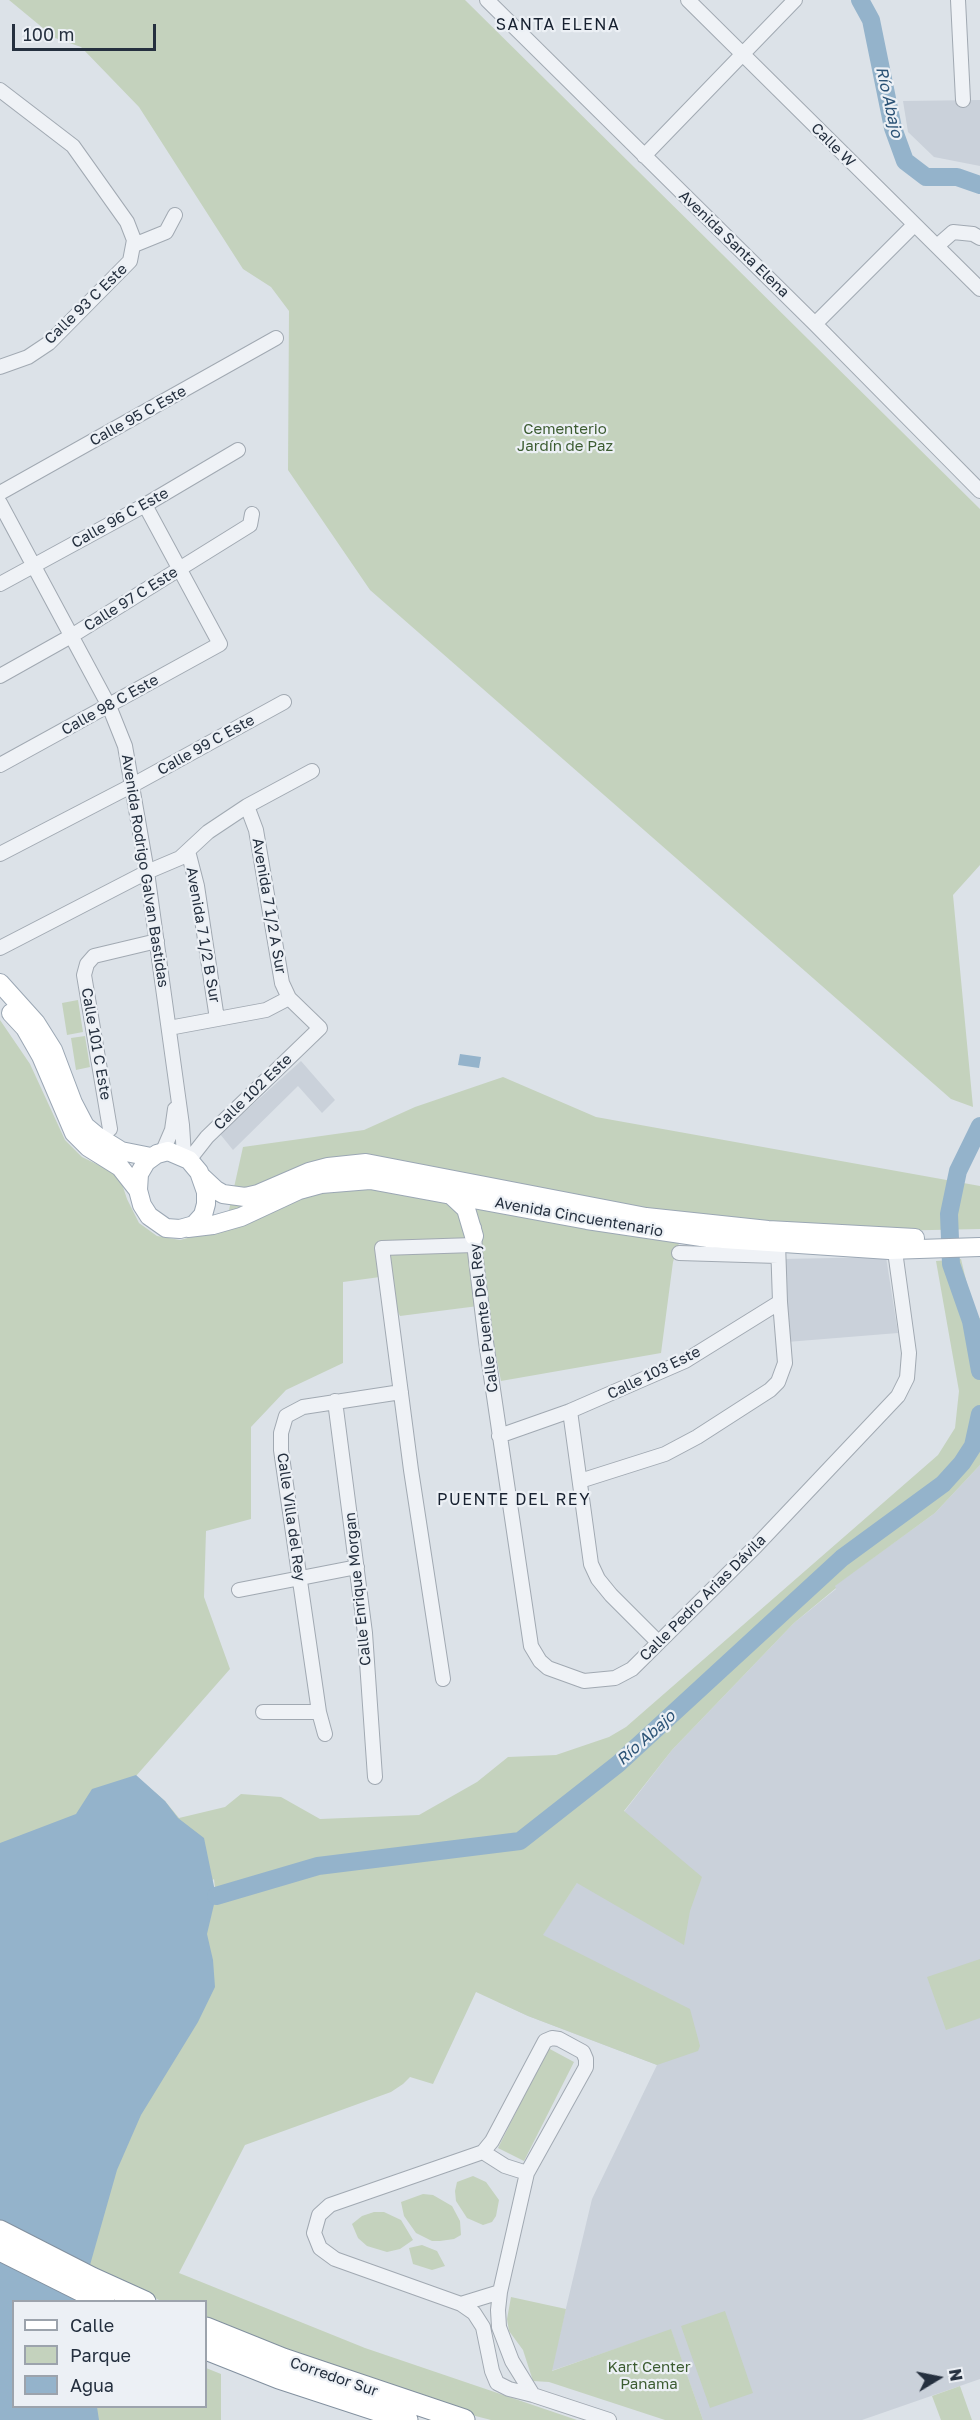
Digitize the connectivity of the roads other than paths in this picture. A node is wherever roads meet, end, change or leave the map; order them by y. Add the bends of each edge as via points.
1 (487, 0) edge
2 (688, 0) edge
3 (795, 0) edge
4 (958, 0) edge
5 (742, 54) junction
6 (0, 90) edge
7 (963, 100) dead end
8 (644, 156) junction
9 (175, 215) dead end
10 (914, 225) junction
11 (980, 238) edge
12 (134, 245) junction
13 (937, 246) junction
14 (980, 289) edge
15 (815, 324) junction
16 (276, 338) dead end
17 (0, 367) edge
18 (238, 450) dead end
19 (980, 490) edge
20 (0, 493) edge
21 (0, 503) edge
22 (145, 506) junction
23 (252, 514) dead end
24 (35, 565) junction
25 (179, 570) junction
26 (0, 584) edge
27 (73, 635) junction
28 (0, 676) edge
29 (284, 702) dead end
30 (109, 706) junction
31 (0, 765) edge
32 (312, 771) dead end
33 (131, 786) junction
34 (248, 806) junction
35 (188, 851) junction
36 (0, 854) edge
37 (147, 872) junction
38 (157, 941) junction
39 (0, 948) edge
40 (0, 983) edge
41 (289, 998) junction
42 (0, 1000) edge
43 (217, 1019) junction
44 (169, 1028) junction
45 (320, 1028) joint
46 (177, 1089) junction
47 (182, 1125) junction
48 (110, 1129) dead end
49 (207, 1137) junction
50 (157, 1154) junction
51 (187, 1158) junction
52 (348, 1163) junction
53 (202, 1177) junction
54 (138, 1190) junction
55 (449, 1194) junction
56 (474, 1199) junction
57 (504, 1204) junction
58 (188, 1228) junction
59 (474, 1235) junction
60 (980, 1236) edge
61 (958, 1243) junction
62 (929, 1244) junction
63 (980, 1247) edge
64 (778, 1249) junction
65 (895, 1251) junction
66 (679, 1253) dead end
67 (780, 1302) junction
68 (401, 1392) junction
69 (335, 1401) junction
70 (570, 1412) junction
71 (499, 1436) junction
72 (580, 1481) junction
73 (357, 1568) junction
74 (300, 1579) junction
75 (239, 1590) dead end
76 (658, 1642) junction
77 (443, 1679) dead end
78 (263, 1712) dead end
79 (319, 1712) junction
80 (326, 1734) dead end
81 (375, 1777) dead end
82 (483, 2151) junction
83 (527, 2173) junction
84 (0, 2230) edge
85 (0, 2250) edge
86 (500, 2292) junction
87 (102, 2300) edge
88 (143, 2300) edge
89 (461, 2304) junction
90 (207, 2329) edge
91 (207, 2349) edge
92 (281, 2369) junction
93 (533, 2395) junction
94 (391, 2416) edge
95 (407, 2420) edge
96 (464, 2420) edge
97 (609, 2420) edge

1 - 8 street, Avenida Santa Elena
2 - 5 street, Calle W
3 - 5 street
4 - 7 street
5 - 8 street
5 - 10 street, Calle W
6 - 12 street, Calle 93 C Este via 73,146 127,222
8 - 15 street, Avenida Santa Elena
9 - 12 street via 166,232
10 - 13 street, Calle W
10 - 15 street
11 - 13 street via 953,232
12 - 17 street, Calle 93 C Este via 130,261 49,343 28,357
13 - 14 street, Calle W
15 - 19 street, Avenida Santa Elena
16 - 20 street, Calle 95 C Este
18 - 22 street, Calle 96 C Este
21 - 24 street, Avenida Rodrigo Galvan Bastidas
22 - 24 street, Calle 96 C Este
22 - 25 street
23 - 25 street, Calle 97 C Este via 250,525
24 - 26 street, Calle 96 C Este
24 - 27 street, Avenida Rodrigo Galvan Bastidas
25 - 27 street, Calle 97 C Este
25 - 30 street, Calle 98 C Este via 220,644
27 - 28 street, Calle 97 C Este
27 - 30 street, Avenida Rodrigo Galvan Bastidas
29 - 33 street, Calle 99 C Este
30 - 31 street, Calle 98 C Este
30 - 33 street, Avenida Rodrigo Galvan Bastidas via 124,746
32 - 34 street
33 - 36 street, Calle 99 C Este
33 - 37 street, Avenida Rodrigo Galvan Bastidas
34 - 35 street via 208,832
34 - 41 street, Avenida 7 1/2 A Sur via 256,830 282,983
35 - 37 street
35 - 43 street, Avenida 7 1/2 B Sur
37 - 38 street, Avenida Rodrigo Galvan Bastidas
37 - 39 street
38 - 44 street, Avenida Rodrigo Galvan Bastidas
38 - 48 street, Calle 101 C Este via 94,956 84,975
40 - 50 main road via 47,1041 85,1126 121,1151
41 - 43 street via 266,1010
41 - 45 street, Avenida 7 1/2 A Sur
42 - 54 main road via 25,1028 41,1056 74,1133 120,1167
43 - 44 street
44 - 46 street, Avenida Rodrigo Galvan Bastidas
45 - 49 street, Calle 102 Este
46 - 47 street, Avenida Rodrigo Galvan Bastidas
46 - 50 street, Avenida Rodrigo Galvan Bastidas via 172,1130
47 - 49 street via 188,1132
47 - 51 street, Avenida Rodrigo Galvan Bastidas
49 - 51 street, Calle 102 Este
50 - 51 main road via 173,1152
50 - 54 main road via 139,1174
51 - 53 main road
52 - 53 main road, Avenida Cincuentenario via 309,1172 245,1197 223,1194
52 - 56 main road via 457,1186
52 - 62 main road, Avenida Cincuentenario via 382,1165 646,1217
53 - 58 main road via 205,1210 199,1221
54 - 58 main road via 145,1210 159,1225
55 - 56 main road, Avenida Cincuentenario
55 - 58 main road, Avenida Cincuentenario via 370,1180 332,1182 299,1190 241,1217
55 - 59 main road via 466,1209
56 - 57 main road, Avenida Cincuentenario
56 - 59 street, Calle Puente Del Rey
57 - 59 main road via 482,1214
57 - 64 main road, Avenida Cincuentenario
59 - 68 street via 382,1248
59 - 71 street, Calle Puente Del Rey
60 - 61 main road, Avenida Cincuentenario
61 - 62 main road, Avenida Cincuentenario
61 - 63 main road, Avenida Cincuentenario
62 - 65 main road, Avenida Cincuentenario
64 - 65 main road, Avenida Cincuentenario
64 - 66 street
64 - 67 street
65 - 76 street, Calle Pedro Arias Dávila via 909,1353 907,1378 898,1396
67 - 70 street, Calle 103 Este via 685,1361
67 - 72 street via 785,1363 778,1383 665,1454
68 - 69 street, Calle Villa del Rey
68 - 77 street
69 - 73 street, Calle Enrique Morgan
69 - 74 street, Calle Villa del Rey via 303,1407 286,1416 281,1433
70 - 71 street, Calle 103 Este
70 - 72 street
71 - 76 street, Calle Pedro Arias Dávila via 531,1646 540,1661 584,1681 615,1678 632,1669
72 - 76 street via 588,1551 598,1579
73 - 74 street
73 - 81 street, Calle Enrique Morgan
74 - 75 street
74 - 79 street, Calle Villa del Rey
78 - 79 street
79 - 80 street, Calle Villa del Rey
82 - 83 street via 505,2166
82 - 83 street via 545,2041 559,2039 583,2052 586,2067
82 - 89 street via 330,2205 319,2216 314,2233 320,2248 335,2259
83 - 86 street
84 - 88 highway
85 - 87 highway
86 - 89 street
86 - 93 street via 499,2328 512,2361
89 - 93 street via 474,2313 483,2327 497,2383
90 - 92 highway, Corredor Sur
91 - 92 highway, Corredor Sur
92 - 94 highway, Corredor Sur
92 - 96 highway, Corredor Sur
93 - 97 street
94 - 95 highway, Corredor Sur

